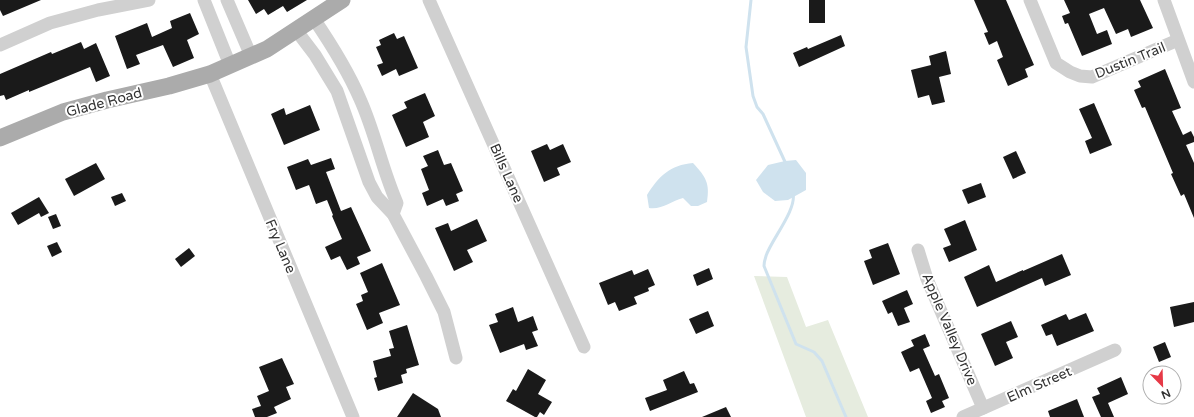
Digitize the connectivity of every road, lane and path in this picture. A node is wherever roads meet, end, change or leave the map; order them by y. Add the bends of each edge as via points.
1 (149, 0) edge
2 (204, 0) edge
3 (227, 0) edge
4 (342, 0) edge
5 (429, 0) edge
6 (1030, 0) edge
7 (1164, 0) edge
8 (314, 19) junction
9 (296, 30) junction
10 (1178, 40) junction
11 (0, 45) edge
12 (251, 56) junction
13 (230, 66) junction
14 (343, 66) junction
15 (210, 74) junction
16 (327, 76) junction
17 (1194, 82) edge
18 (361, 102) junction
19 (344, 109) junction
20 (0, 138) edge
21 (376, 143) junction
22 (358, 149) junction
23 (393, 214) junction
24 (918, 250) dead end
25 (584, 347) dead end
26 (1115, 350) dead end
27 (456, 358) dead end
28 (983, 408) junction
29 (353, 417) edge
30 (963, 417) edge

1 - 11 street via 50,23
2 - 13 street
3 - 12 street
4 - 8 main road, Glade Road
5 - 25 street, Bills Lane
6 - 10 street, Dustin Trail via 1056,63 1080,76 1092,77
7 - 10 street
8 - 9 main road, Glade Road
8 - 14 street
9 - 12 main road, Glade Road
9 - 16 street
10 - 17 street
12 - 13 main road, Glade Road
13 - 15 main road, Glade Road
14 - 16 street
14 - 18 street
15 - 20 main road, Glade Road via 63,112
15 - 29 street, Fry Lane
16 - 19 street via 337,91
18 - 19 street
18 - 21 street
19 - 22 street
21 - 22 street
21 - 23 street via 397,203
22 - 23 street via 377,197
23 - 27 street via 444,312
24 - 28 street, Apple Valley Drive via 927,279
26 - 28 street, Elm Street
28 - 30 street, Elm Street

